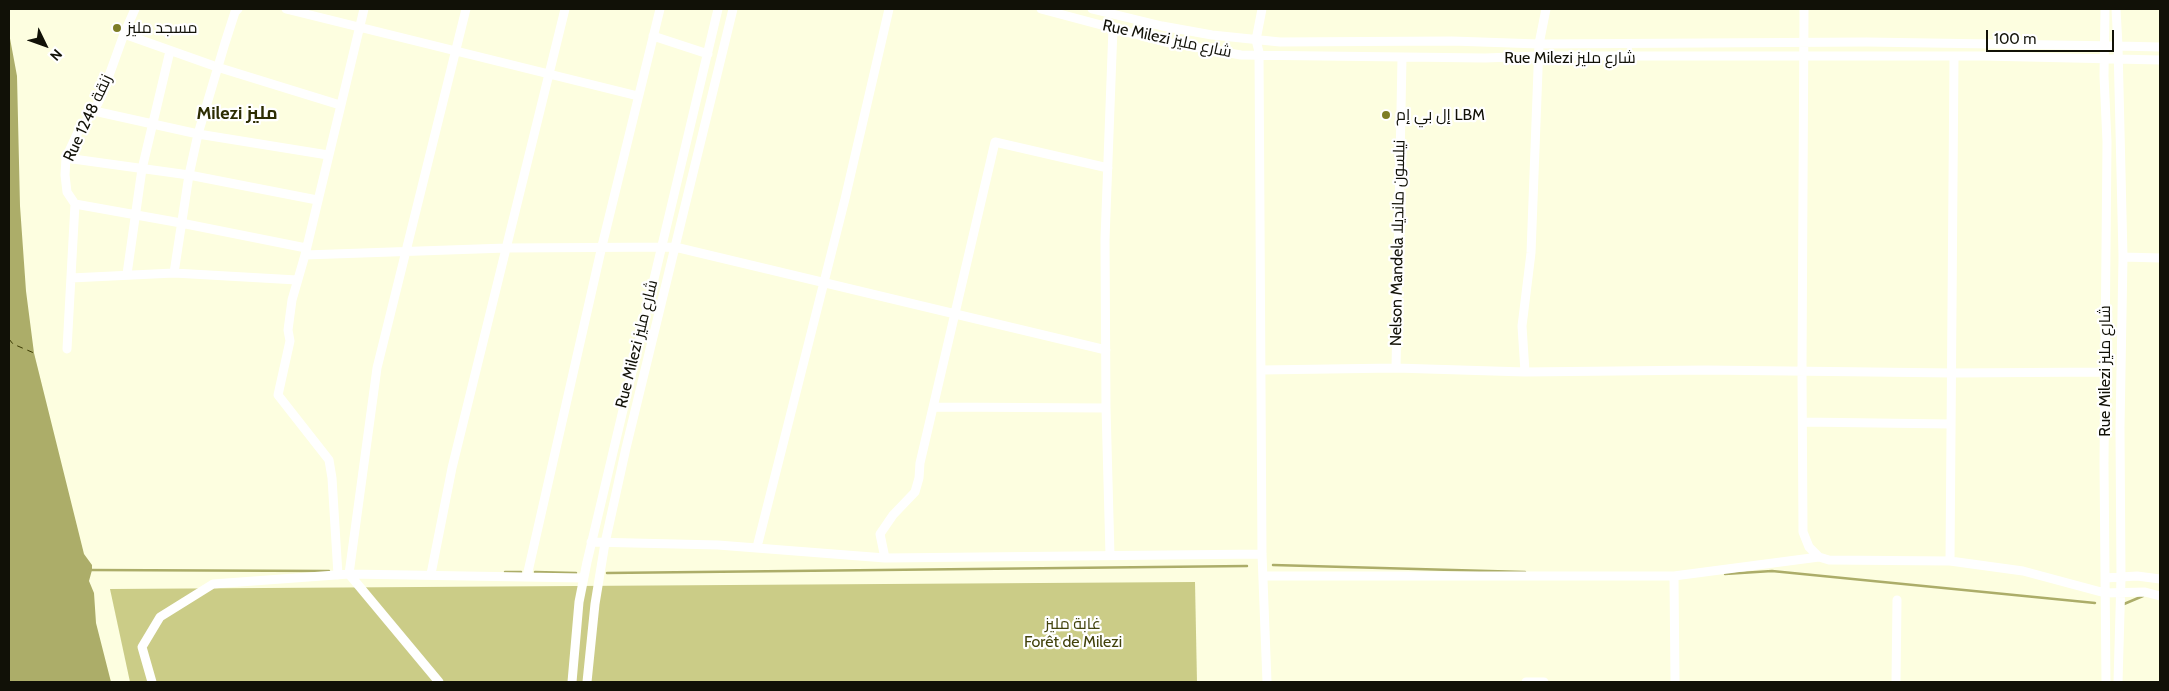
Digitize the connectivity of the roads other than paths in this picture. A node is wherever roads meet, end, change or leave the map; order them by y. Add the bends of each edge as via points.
1 (135, 9) edge
2 (238, 9) edge
3 (286, 9) edge
4 (364, 9) edge
5 (466, 9) edge
6 (565, 9) edge
7 (660, 9) edge
8 (718, 9) edge
9 (733, 9) edge
10 (889, 9) edge
11 (1041, 9) edge
12 (1092, 9) edge
13 (1262, 9) edge
14 (1546, 9) edge
15 (1804, 9) edge
16 (2105, 9) edge
17 (2116, 9) edge
18 (359, 28) junction
19 (1113, 28) junction
20 (124, 34) junction
21 (653, 36) junction
22 (1256, 40) junction
23 (1804, 43) junction
24 (1539, 44) junction
25 (2104, 46) junction
26 (2118, 46) junction
27 (2160, 47) edge
28 (170, 51) junction
29 (455, 51) junction
30 (708, 54) junction
31 (1260, 56) junction
32 (1538, 56) junction
33 (1805, 56) junction
34 (1954, 56) junction
35 (1402, 58) junction
36 (2104, 60) junction
37 (2118, 60) junction
38 (2160, 60) edge
39 (217, 67) junction
40 (548, 73) junction
41 (638, 96) junction
42 (340, 105) junction
43 (94, 111) junction
44 (151, 125) junction
45 (198, 134) junction
46 (328, 155) junction
47 (66, 158) junction
48 (1108, 168) junction
49 (142, 169) junction
50 (189, 175) junction
51 (317, 200) junction
52 (75, 204) junction
53 (134, 215) junction
54 (181, 223) junction
55 (602, 246) junction
56 (661, 246) junction
57 (675, 247) junction
58 (506, 248) junction
59 (405, 251) junction
60 (305, 252) junction
61 (2122, 257) junction
62 (2160, 258) edge
63 (174, 273) junction
64 (127, 274) junction
65 (71, 278) junction
66 (297, 280) junction
67 (823, 281) junction
68 (955, 315) junction
69 (67, 349) dead end
70 (1106, 350) junction
71 (1396, 368) junction
72 (1262, 370) junction
73 (1802, 371) junction
74 (1524, 372) junction
75 (2106, 372) junction
76 (1953, 373) junction
77 (935, 407) junction
78 (1106, 408) junction
79 (1803, 422) junction
80 (1951, 424) junction
81 (591, 542) junction
82 (605, 543) junction
83 (757, 548) junction
84 (1262, 554) junction
85 (1110, 555) junction
86 (1819, 556) junction
87 (885, 558) junction
88 (1950, 562) junction
89 (349, 574) junction
90 (431, 574) junction
91 (338, 575) junction
92 (527, 576) junction
93 (1263, 576) junction
94 (1674, 576) junction
95 (583, 578) junction
96 (2105, 578) junction
97 (2121, 578) junction
98 (2160, 579) edge
99 (2105, 593) junction
100 (2120, 594) junction
101 (2160, 596) edge
102 (1897, 600) dead end
103 (152, 682) edge
104 (439, 682) edge
105 (572, 682) edge
106 (587, 682) edge
107 (1267, 682) edge
108 (1526, 682) edge
109 (1544, 682) edge
110 (1675, 682) edge
111 (1896, 682) edge
112 (2106, 682) edge
113 (2118, 682) edge

1 - 20 street, Rue 1248 زنقة
2 - 39 street
3 - 18 street
4 - 18 street
5 - 29 street
6 - 40 street
7 - 21 street
8 - 30 street, Rue Milezi شارع مليز
9 - 57 street, Rue Milezi شارع مليز
10 - 67 street
11 - 19 street, Rue Milezi شارع مليز
12 - 22 street, Rue Milezi شارع مليز via 1162,26
13 - 22 street
14 - 24 street
15 - 23 street
16 - 25 street
17 - 26 street
18 - 29 street
18 - 42 street
19 - 31 street, Rue Milezi شارع مليز via 1202,49
19 - 48 street
20 - 28 street
20 - 43 street, Rue 1248 زنقة
21 - 30 street
21 - 41 street
22 - 24 street, Rue Milezi شارع مليز via 1452,40
22 - 31 street
23 - 24 street, Rue Milezi شارع مليز
23 - 25 street, Rue Milezi شارع مليز
23 - 33 street
24 - 32 street
25 - 26 street, Rue Milezi شارع مليز
25 - 36 street, Rue Milezi شارع مليز
26 - 27 street
26 - 37 street, Rue Milezi شارع مليز
28 - 39 street
28 - 44 street
29 - 40 street
29 - 59 street
30 - 56 street, Rue Milezi شارع مليز
31 - 35 street, Rue Milezi شارع مليز
31 - 72 street
32 - 33 street, Rue Milezi شارع مليز
32 - 35 street, Rue Milezi شارع مليز
32 - 74 street via 1531,253 1522,326
33 - 34 street, Rue Milezi شارع مليز
33 - 73 street
34 - 36 street, Rue Milezi شارع مليز
34 - 76 street
35 - 71 street, Nelson Mandela نيلسون مانديلا
36 - 37 street, Rue Milezi شارع مليز
36 - 75 street, Rue Milezi شارع مليز
37 - 38 street
37 - 61 street, Rue Milezi شارع مليز
39 - 42 street
39 - 45 street
40 - 41 street
40 - 58 street
41 - 55 street
42 - 46 street
43 - 44 street
43 - 47 street, Rue 1248 زنقة via 78,132
44 - 45 street
44 - 49 street
45 - 46 street
45 - 50 street
46 - 51 street
47 - 49 street
47 - 52 street, Rue 1248 زنقة via 67,192
48 - 68 street via 995,142
48 - 70 street
49 - 50 street
49 - 53 street
50 - 51 street
50 - 54 street
51 - 60 street
52 - 53 street
52 - 65 street, Rue 1248 زنقة
53 - 54 street
53 - 64 street
54 - 60 street
54 - 63 street
55 - 56 street
55 - 58 street
55 - 92 street
56 - 57 street
56 - 81 street, Rue Milezi شارع مليز
57 - 67 street
57 - 82 street, Rue Milezi شارع مليز
58 - 59 street
58 - 90 street via 452,468
59 - 60 street
59 - 89 street via 377,368
60 - 66 street
61 - 62 street
61 - 97 street, Rue Milezi شارع مليز
63 - 64 street
63 - 66 street
64 - 65 street
65 - 69 street, Rue 1248 زنقة
66 - 91 street via 288,330 290,342 278,395 329,460
67 - 68 street
67 - 83 street
68 - 70 street
68 - 77 street
70 - 78 street
71 - 72 street
71 - 74 street
72 - 84 street
73 - 74 street
73 - 76 street
73 - 79 street
75 - 76 street
75 - 96 street, Rue Milezi شارع مليز
76 - 80 street
77 - 78 street
77 - 87 street via 915,492 880,534
78 - 85 street
79 - 80 street
79 - 86 street via 1803,532 1809,547
80 - 88 street
81 - 82 street
81 - 95 street, Rue Milezi شارع مليز
82 - 83 street
82 - 106 street, Rue Milezi شارع مليز
83 - 87 street
84 - 85 street
84 - 93 street
85 - 87 street
86 - 88 street via 1828,560
86 - 94 street
88 - 99 street via 2023,571
89 - 90 street
89 - 91 street
89 - 104 street
90 - 92 street
91 - 103 street via 212,584 160,617 142,647
92 - 95 street
93 - 94 street
93 - 107 street
94 - 110 street
95 - 105 street, Rue Milezi شارع مليز
96 - 97 street
96 - 99 street, Rue Milezi شارع مليز
97 - 98 street
97 - 100 street, Rue Milezi شارع مليز
99 - 100 street
99 - 112 street, Rue Milezi شارع مليز
100 - 101 street via 2145,592
100 - 113 street, Rue Milezi شارع مليز
102 - 111 street
108 - 109 street

